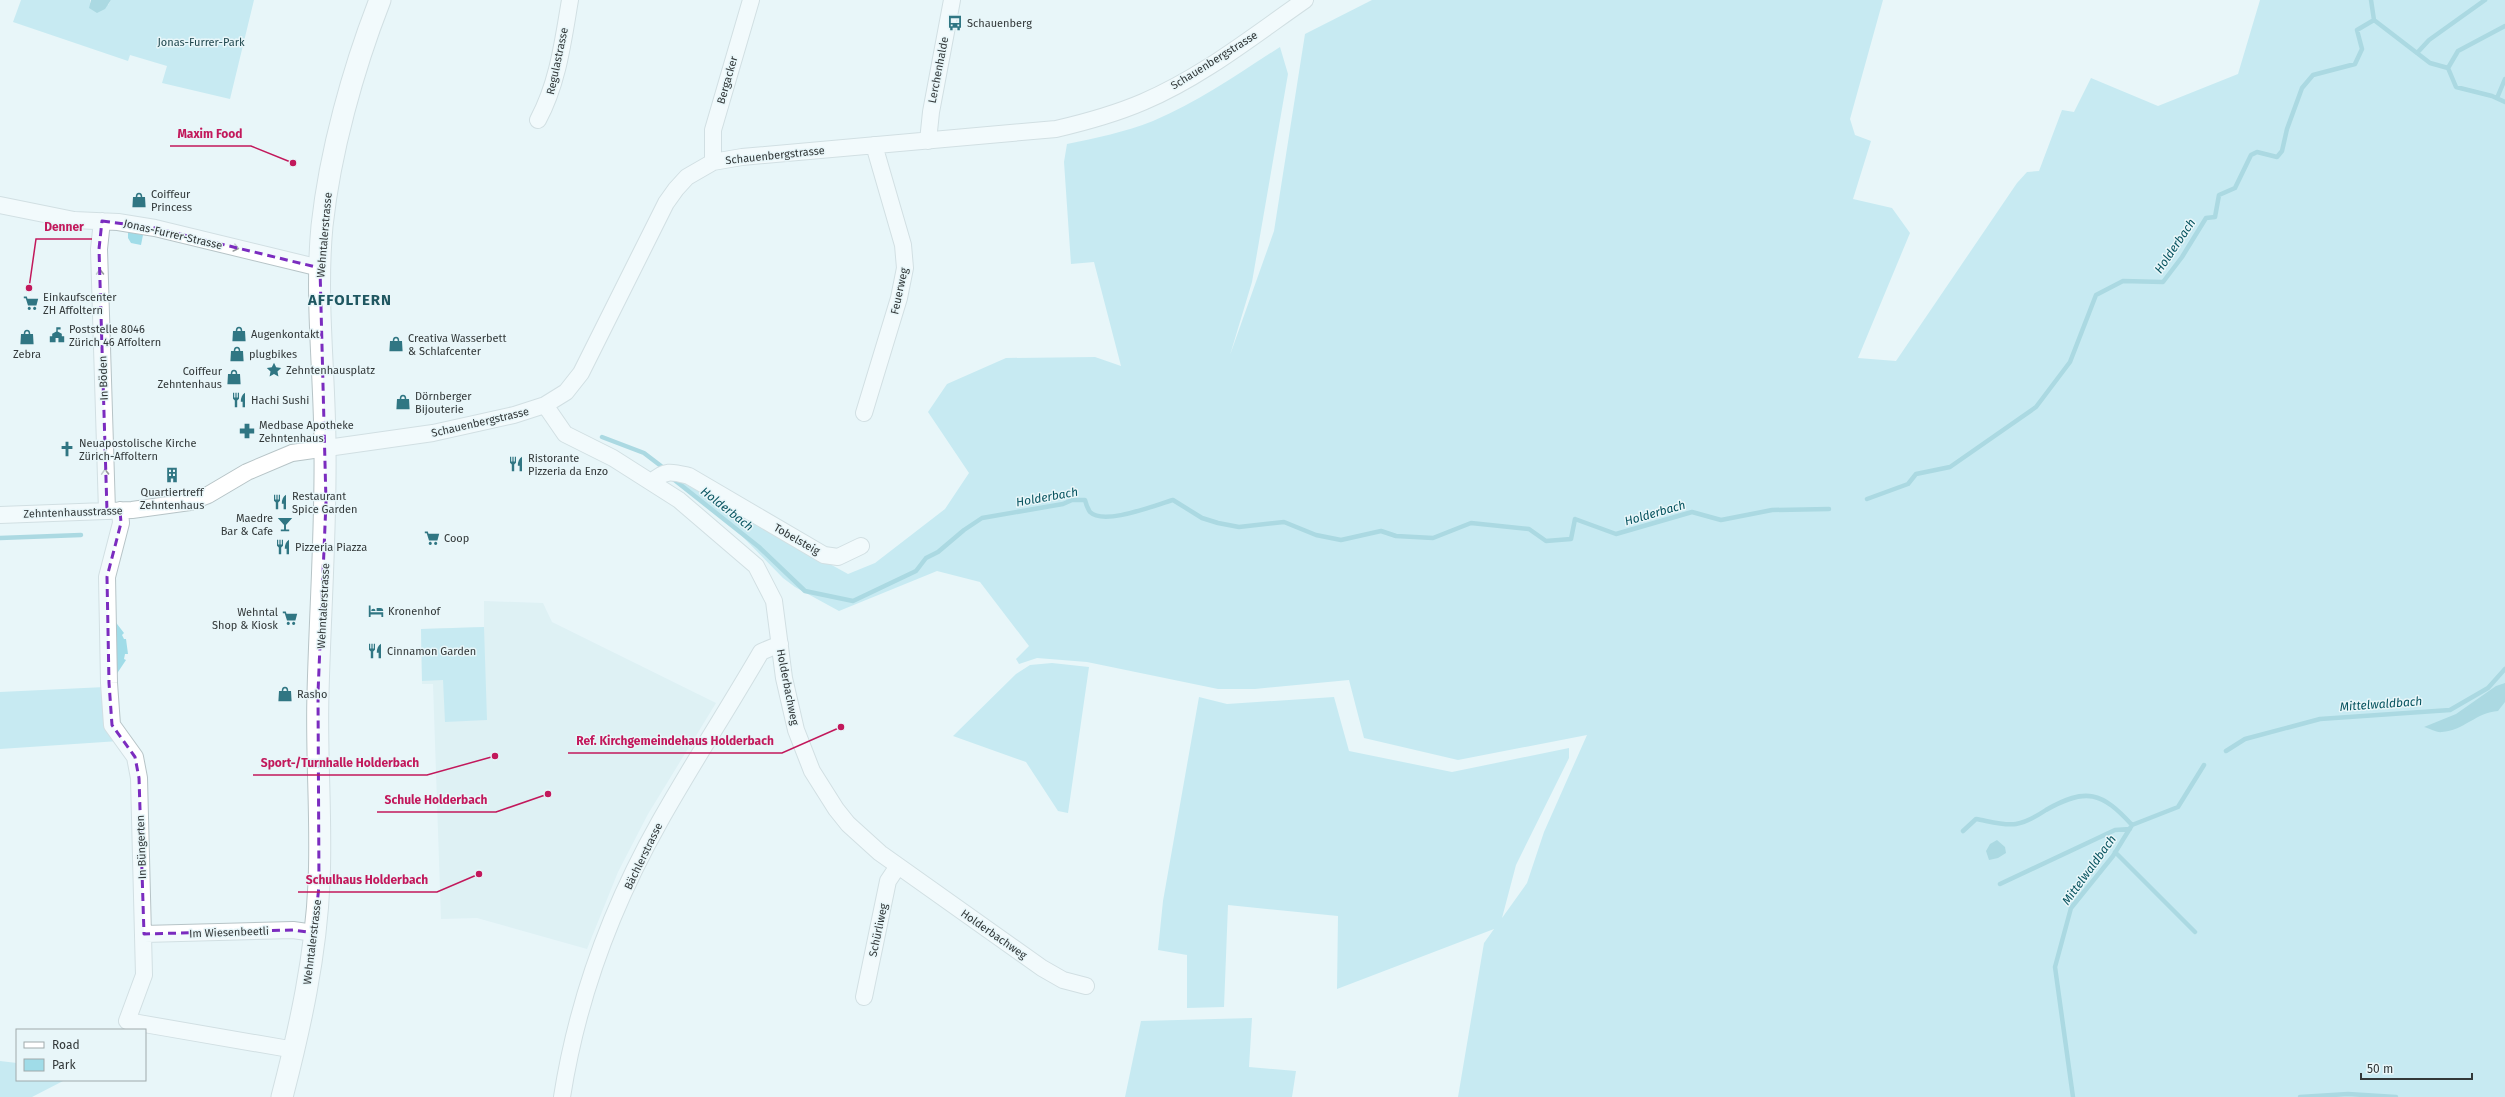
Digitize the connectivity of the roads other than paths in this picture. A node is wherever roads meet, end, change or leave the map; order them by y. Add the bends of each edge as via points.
1 (380, 0) edge
2 (570, 0) edge
3 (751, 0) edge
4 (952, 0) edge
5 (1305, 0) edge
6 (538, 120) dead end
7 (928, 141) junction
8 (874, 145) junction
9 (713, 162) junction
10 (0, 205) edge
11 (102, 221) junction
12 (320, 268) junction
13 (545, 405) junction
14 (864, 413) dead end
15 (326, 448) junction
16 (652, 482) junction
17 (113, 511) junction
18 (0, 514) edge
19 (861, 546) dead end
20 (780, 644) junction
21 (898, 866) junction
22 (314, 933) junction
23 (144, 934) junction
24 (1086, 986) dead end
25 (864, 997) dead end
26 (295, 1050) junction
27 (282, 1097) edge
28 (562, 1097) edge

1 - 12 main road, Wehntalerstrasse via 347,107 326,191
2 - 6 street, Regulastrasse via 556,74 549,100
3 - 9 street, Bergacker via 713,130
4 - 7 street, Lerchenhalde via 930,112
5 - 7 street, Schauenbergstrasse via 1195,74 1145,101 1114,114 1056,129
7 - 8 street, Schauenbergstrasse
8 - 9 street, Schauenbergstrasse
8 - 14 street, Feuerweg via 903,245 905,268 899,298
9 - 13 street, Schauenbergstrasse via 687,177 666,203 580,373 566,392
10 - 11 street, Jonas-Furrer-Strasse via 74,220
11 -> 12 street, Jonas-Furrer-Strasse via 155,228
17 -> 11 street, In Böden via 100,249
12 - 15 main road, Wehntalerstrasse
13 - 15 street, Schauenbergstrasse via 514,416 445,430
13 - 16 street, Holderbachweg via 565,434
15 - 17 street, Zehntenhausstrasse via 292,453 247,472 208,496 190,502
15 - 22 main road, Wehntalerstrasse via 318,693 319,886
16 - 19 street, Tobelsteig via 664,472 672,471 689,476 824,555 838,557
16 - 20 street, Holderbachweg via 679,500 756,566 774,601
17 - 18 street, Zehntenhausstrasse
17 - 23 street, In Büngerten via 121,524 107,577 112,725 135,757 139,778
20 - 21 street, Holderbachweg via 788,702 812,771 824,793 848,824
20 - 28 street, Bächlerstrasse via 761,652 660,822 633,873 606,936 588,989
21 - 24 street, Holderbachweg via 1042,968 1063,980
21 - 25 street, Schürliweg via 888,881
22 - 23 street, Im Wiesenbeetli via 294,930
22 - 26 main road, Wehntalerstrasse
23 - 26 street, In Büngerten via 144,975 127,1021
26 - 27 main road, Wehntalerstrasse

